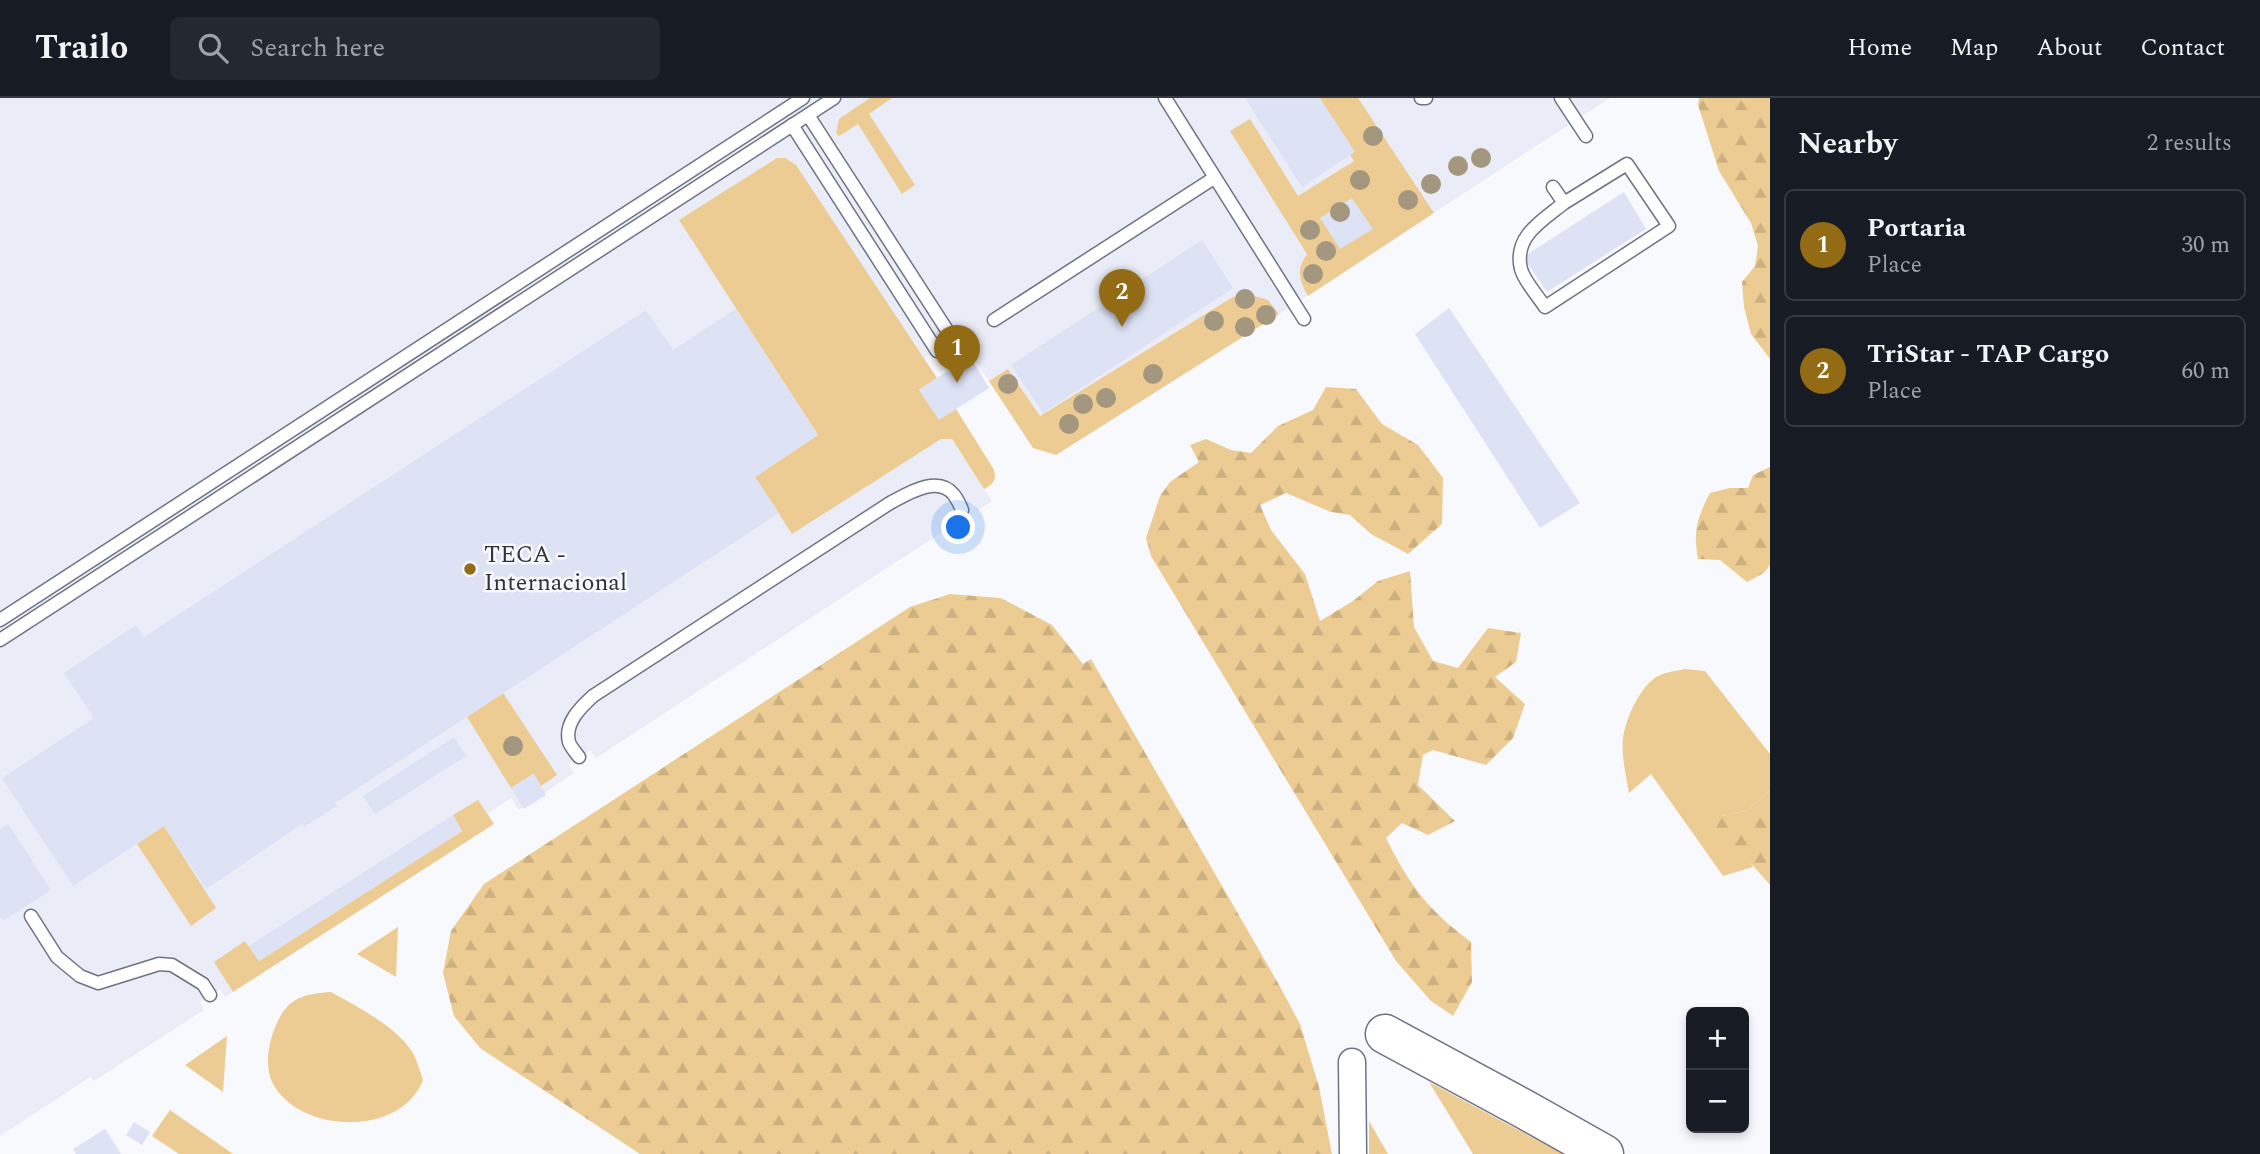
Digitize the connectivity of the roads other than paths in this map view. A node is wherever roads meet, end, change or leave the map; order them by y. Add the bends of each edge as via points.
1 (803, 98) edge
2 (834, 98) edge
3 (1165, 98) edge
4 (1561, 98) edge
5 (808, 115) junction
6 (792, 125) junction
7 (1586, 136) dead end
8 (1214, 178) junction
9 (1553, 187) dead end
10 (1564, 204) junction
11 (1304, 319) dead end
12 (995, 320) dead end
13 (954, 341) dead end
14 (937, 351) dead end
15 (962, 510) dead end
16 (0, 620) edge
17 (0, 640) edge
18 (579, 757) dead end
19 (31, 916) dead end
20 (210, 995) dead end
21 (1385, 1034) dead end
22 (1352, 1062) dead end
23 (1353, 1154) edge
24 (1604, 1154) edge

1 - 16 lane
2 - 5 lane
3 - 8 lane
4 - 7 lane
5 - 6 lane
5 - 13 lane
6 - 14 lane
6 - 17 lane
8 - 11 lane
8 - 12 lane
9 - 10 lane
10 - 10 lane via 1527,233 1521,248 1521,270 1545,307 1669,226 1627,164
15 - 18 lane via 952,492 940,486 918,488 879,511 593,696 569,727 569,742
19 - 20 lane via 57,957 80,976 98,983 159,964 172,965
21 - 24 main road
22 - 23 street

